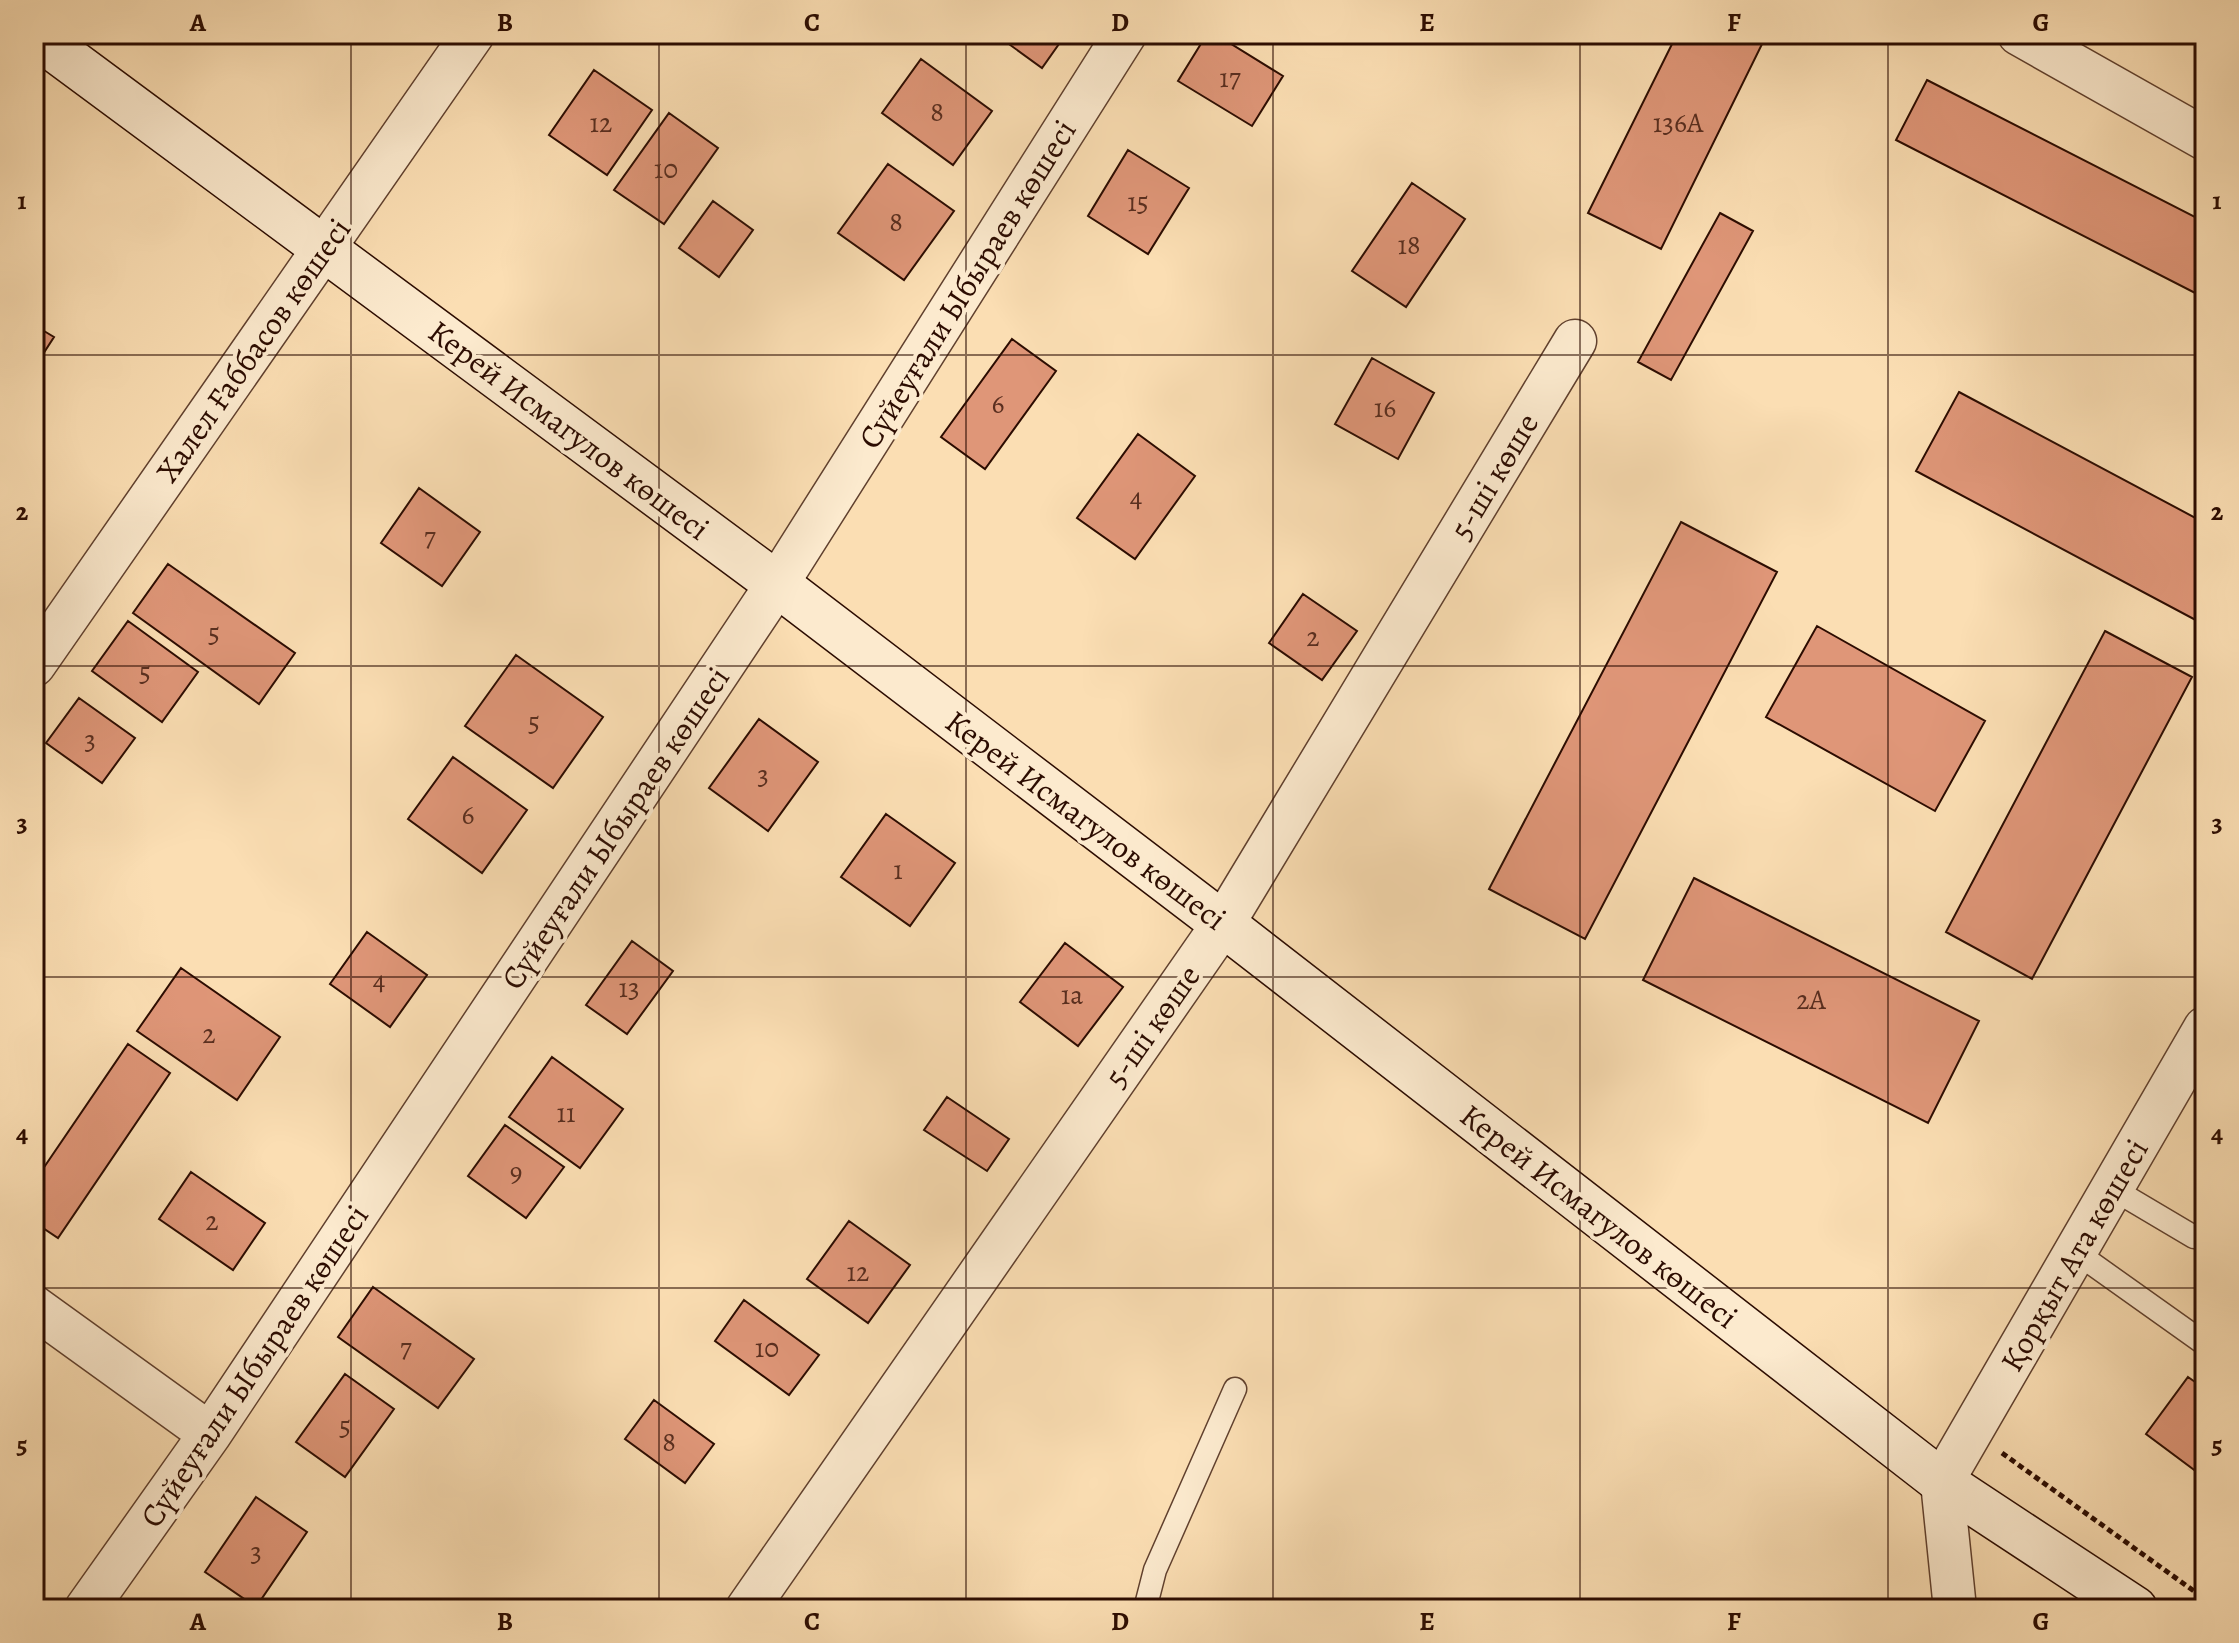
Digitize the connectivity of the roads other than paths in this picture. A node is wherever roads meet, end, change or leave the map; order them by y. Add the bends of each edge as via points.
1 (34, 34) edge
2 (473, 34) edge
3 (1125, 34) edge
4 (2019, 34) edge
5 (2201, 127) edge
6 (324, 248) junction
7 (1575, 341) dead end
8 (777, 584) junction
9 (34, 665) edge
10 (1223, 924) junction
11 (2205, 1028) edge
12 (2113, 1189) junction
13 (2205, 1234) edge
14 (2077, 1253) junction
15 (34, 1307) edge
16 (2205, 1344) edge
17 (1235, 1389) dead end
18 (210, 1434) junction
19 (1942, 1482) junction
20 (86, 1609) edge
21 (747, 1609) edge
22 (1145, 1609) edge
23 (1955, 1609) edge
24 (2135, 1609) edge

1 - 6 street, Керей Исмагулов көшесі
2 - 6 street, Халел Ғаббасов көшесі
3 - 8 street, Сүйеуғали Ыбыраев көшесi
4 - 5 street
6 - 8 street, Керей Исмагулов көшесі
6 - 9 street, Халел Ғаббасов көшесі
7 - 10 street, 5-шi көше
8 - 10 street, Керей Исмагулов көшесі
8 - 18 street, Сүйеуғали Ыбыраев көшесi
10 - 19 street, Керей Исмагулов көшесі
10 - 21 street, 5-шi көше
11 - 12 street, Қорқыт Ата көшесi
12 - 13 lane via 2194,1237
12 - 14 street, Қорқыт Ата көшесi
14 - 16 lane
14 - 19 street, Қорқыт Ата көшесi
15 - 18 street
17 - 22 lane via 1155,1570
18 - 20 street, Сүйеуғали Ыбыраев көшесi
19 - 23 street
19 - 24 street, Керей Исмагулов көшесі

